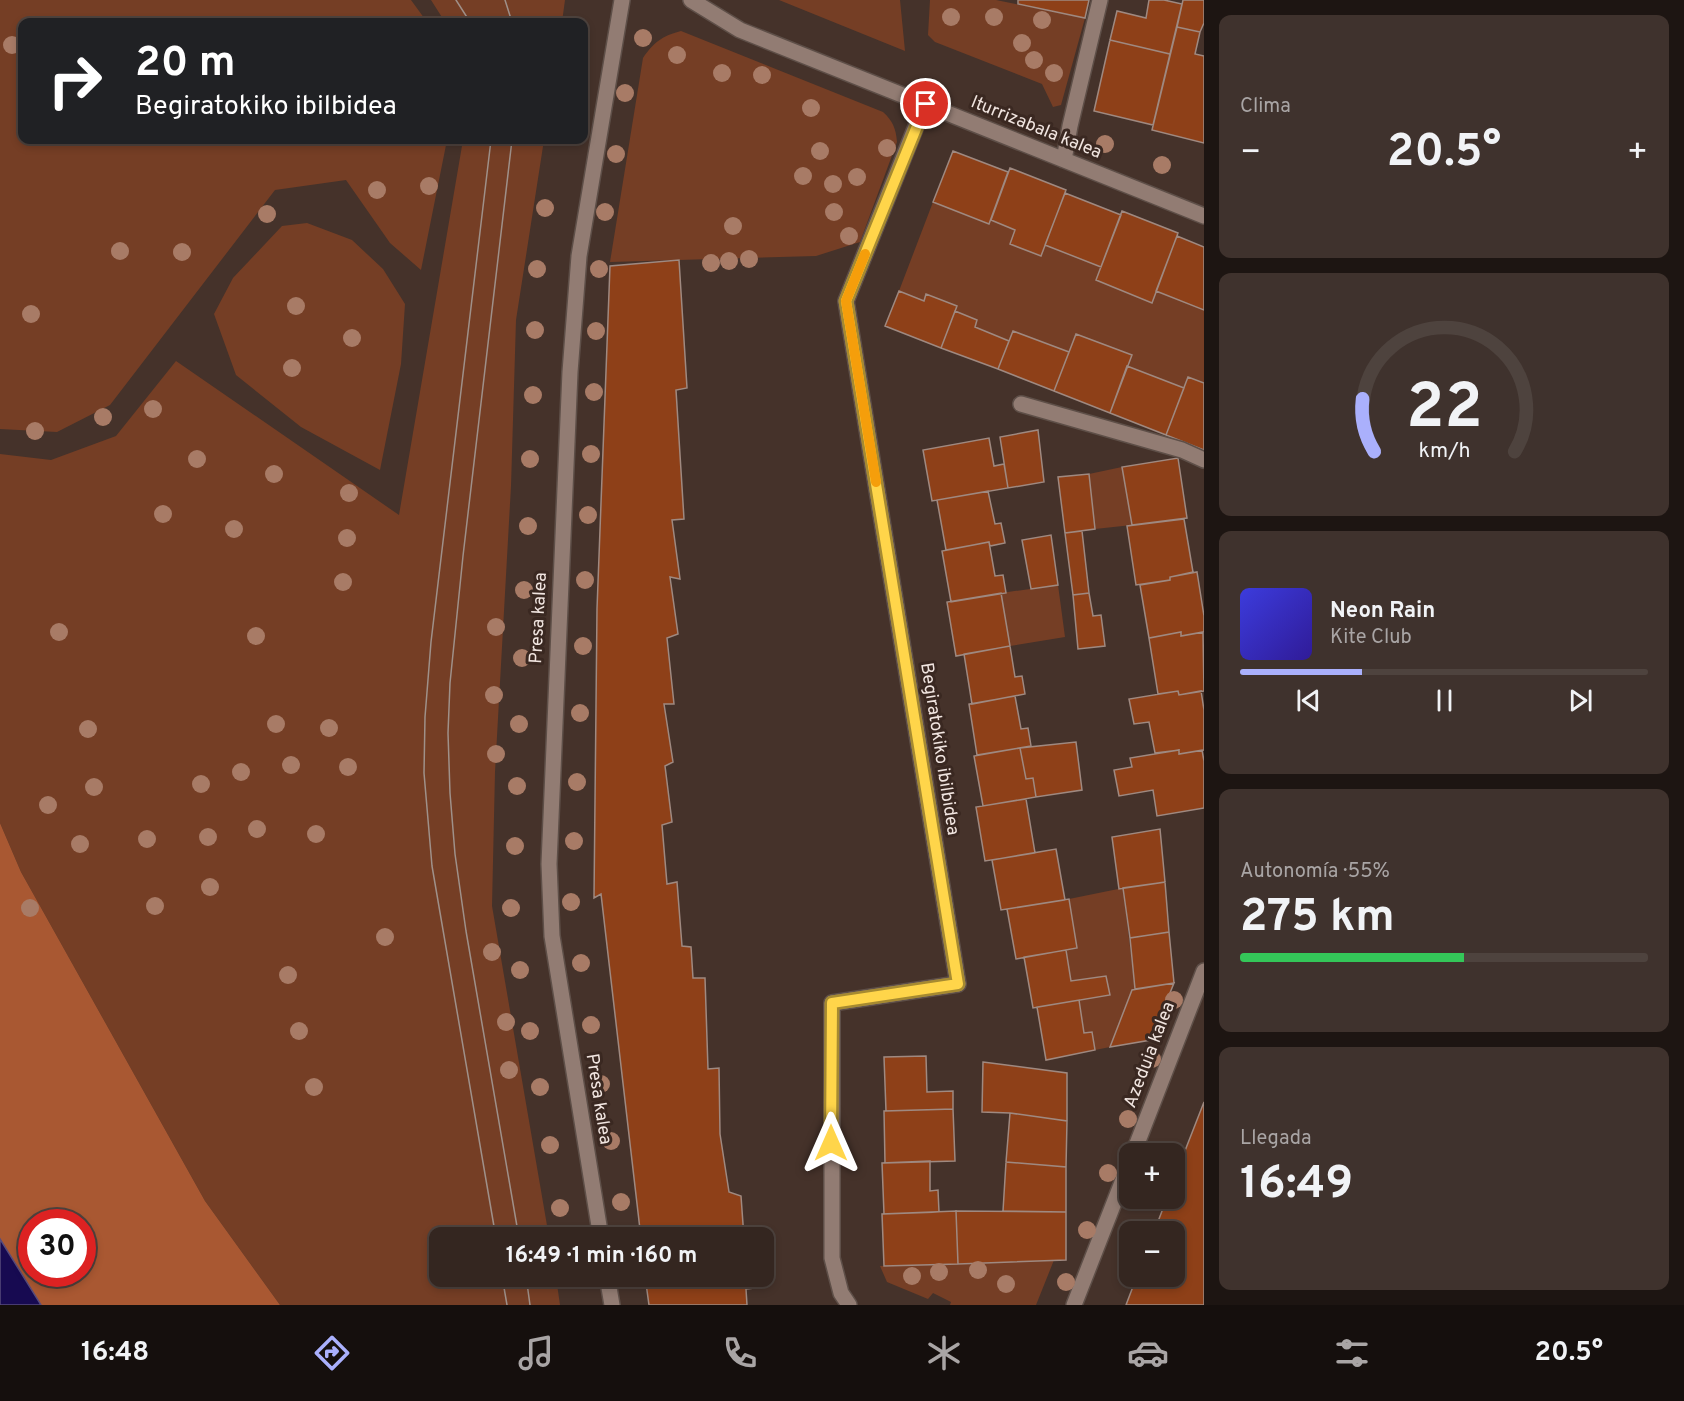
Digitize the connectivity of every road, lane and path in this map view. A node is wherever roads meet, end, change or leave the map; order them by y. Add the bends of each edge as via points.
1 (621, 0) edge
2 (692, 0) edge
3 (1100, 0) edge
4 (926, 104) junction
5 (1064, 160) junction
6 (1204, 216) edge
7 (1021, 404) dead end
8 (1204, 460) edge
9 (1204, 971) edge
10 (1137, 1143) edge
11 (1119, 1190) edge
12 (599, 1227) edge
13 (609, 1287) edge
14 (612, 1305) edge
15 (849, 1305) edge
16 (1074, 1305) edge

1 - 12 street, Presa kalea via 579,256 569,384 549,864 552,936
2 - 4 street, Iturrizabala kalea via 740,30
3 - 5 street
4 - 5 street, Iturrizabala kalea
4 - 15 street, Begiratokiko ibilbidea via 846,301 958,984 832,1003 832,1258 841,1293
5 - 6 street, Iturrizabala kalea
7 - 8 street via 1182,450
9 - 10 street, Azeduia kalea
11 - 16 street
13 - 14 street

